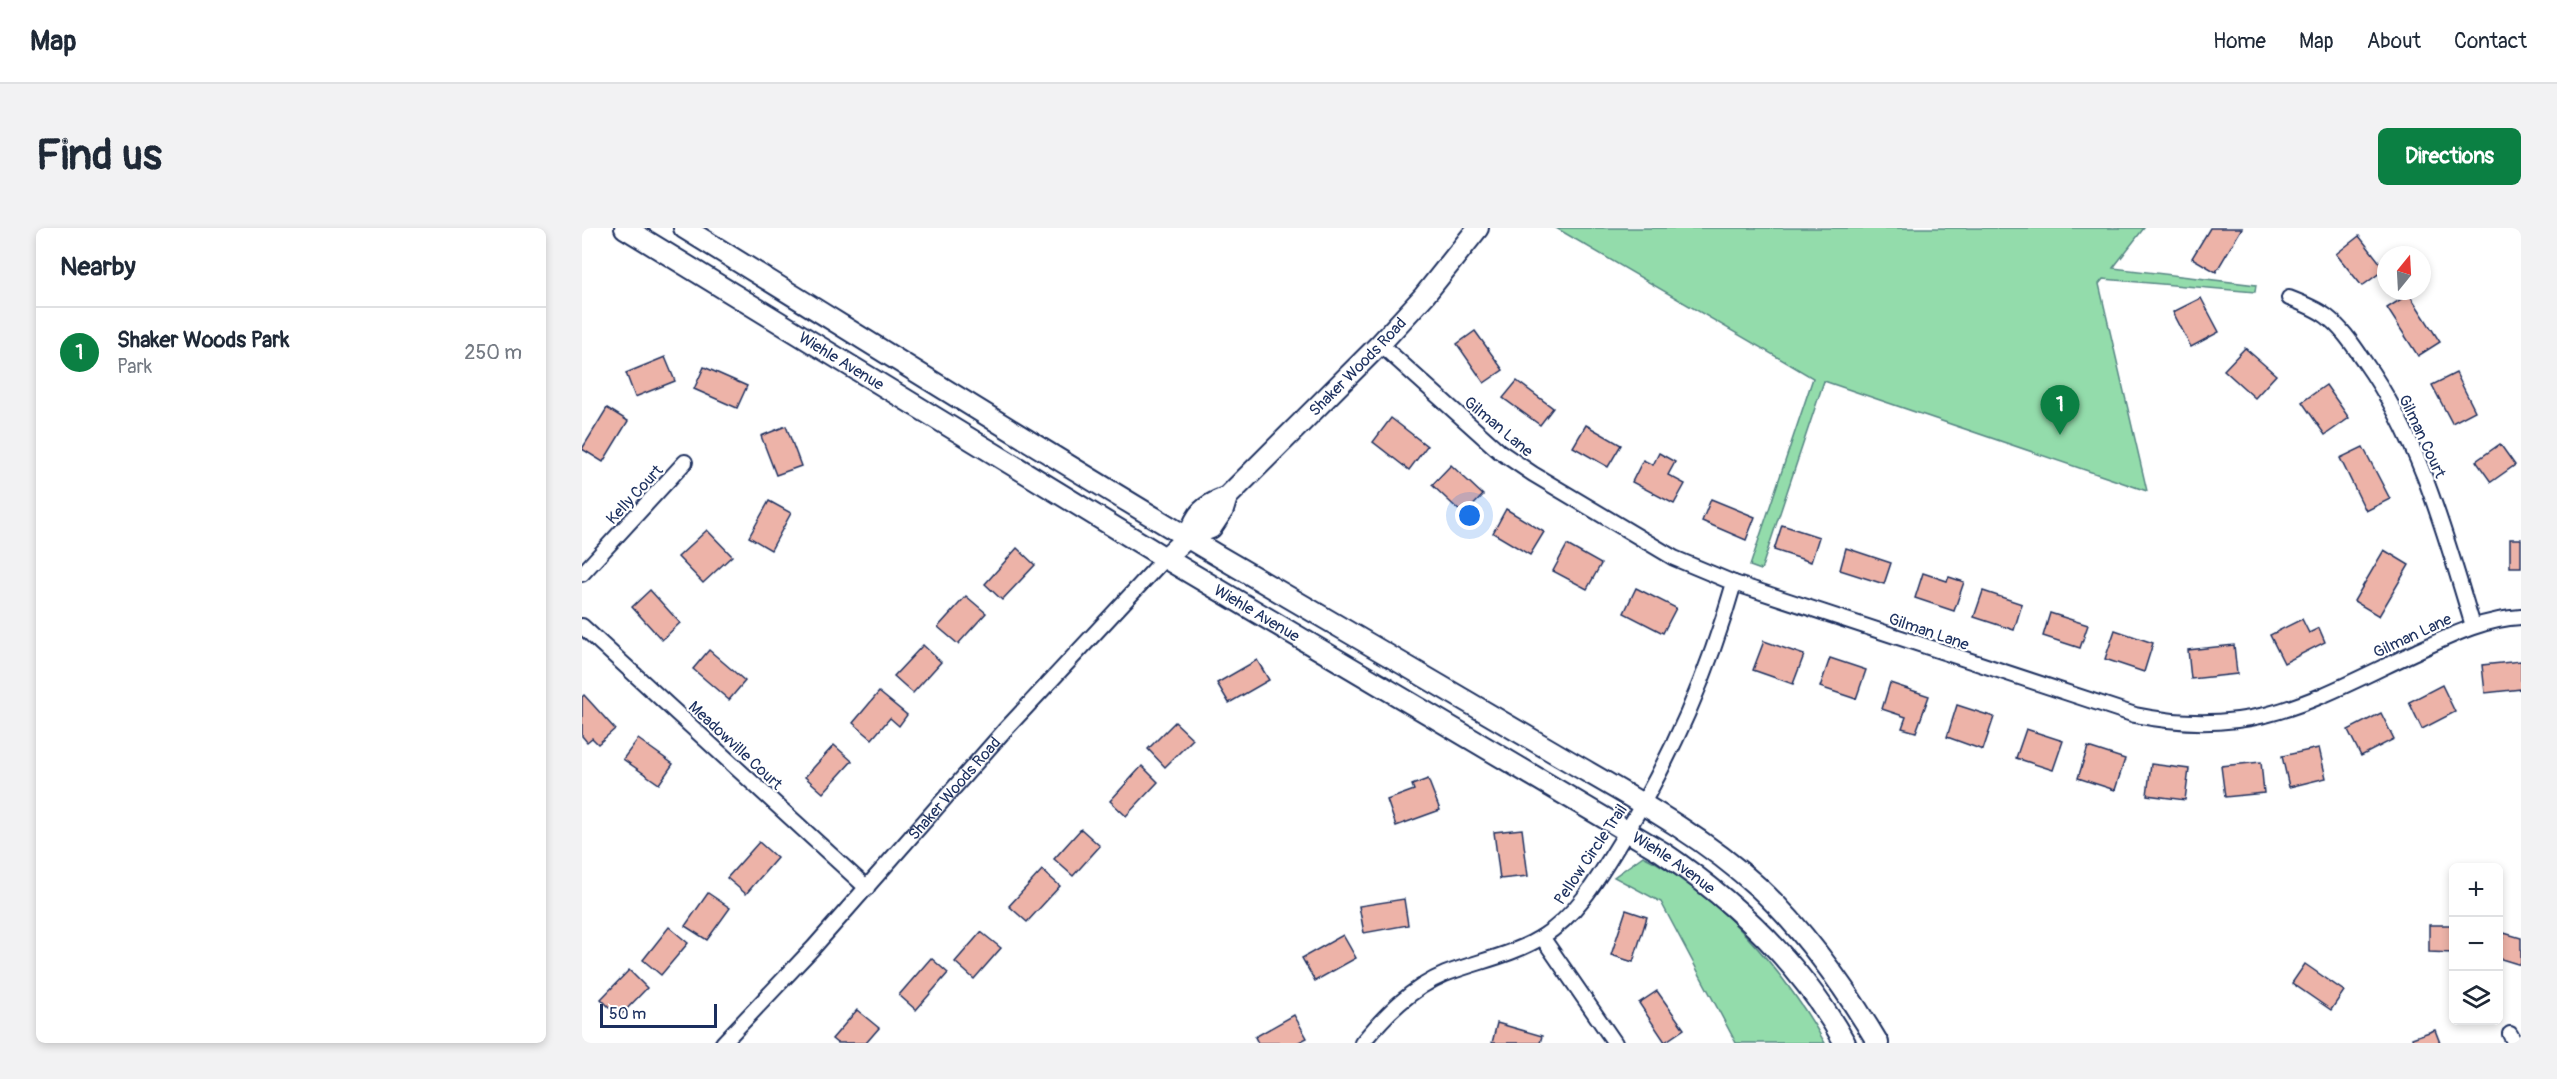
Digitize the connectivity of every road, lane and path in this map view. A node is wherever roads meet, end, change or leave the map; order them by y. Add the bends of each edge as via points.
1 (625, 228) edge
2 (684, 228) edge
3 (1478, 228) edge
4 (2289, 298) dead end
5 (1380, 344) junction
6 (685, 462) dead end
7 (1188, 537) junction
8 (1165, 558) junction
9 (582, 574) edge
10 (1734, 583) junction
11 (2521, 617) edge
12 (582, 626) edge
13 (2474, 626) junction
14 (1643, 805) junction
15 (1627, 831) junction
16 (867, 888) junction
17 (1542, 937) junction
18 (723, 1043) edge
19 (1362, 1043) edge
20 (1615, 1043) edge
21 (1845, 1043) edge
22 (1878, 1043) edge

1 - 8 main road, Wiehle Avenue
2 - 7 main road, Wiehle Avenue
3 - 5 main road, Shaker Woods Road
4 - 13 street, Gilman Court via 2336,324 2399,418 2420,463
5 - 7 main road, Shaker Woods Road via 1227,497 1209,504 1195,518
5 - 10 street, Gilman Lane via 1499,451 1533,474 1674,558
6 - 9 street, Kelly Court
7 - 8 main road, Shaker Woods Road
7 - 14 main road, Wiehle Avenue
8 - 15 main road, Wiehle Avenue
8 - 16 street, Shaker Woods Road via 1004,731
10 - 13 street, Gilman Lane via 2134,716 2177,723 2235,722 2300,705
10 - 14 street, Pellow Circle Trail via 1692,708
11 - 13 street, Gilman Lane
12 - 16 street, Meadowville Court
14 - 15 street, Pellow Circle Trail
14 - 22 main road, Wiehle Avenue via 1727,861 1776,905 1851,998
15 - 17 street, Pellow Circle Trail via 1576,908
15 - 21 main road, Wiehle Avenue via 1689,870 1742,913 1793,968
16 - 18 street, Shaker Woods Road
17 - 19 street, Pellow Circle Trail via 1501,957 1450,972 1419,987
17 - 20 street

